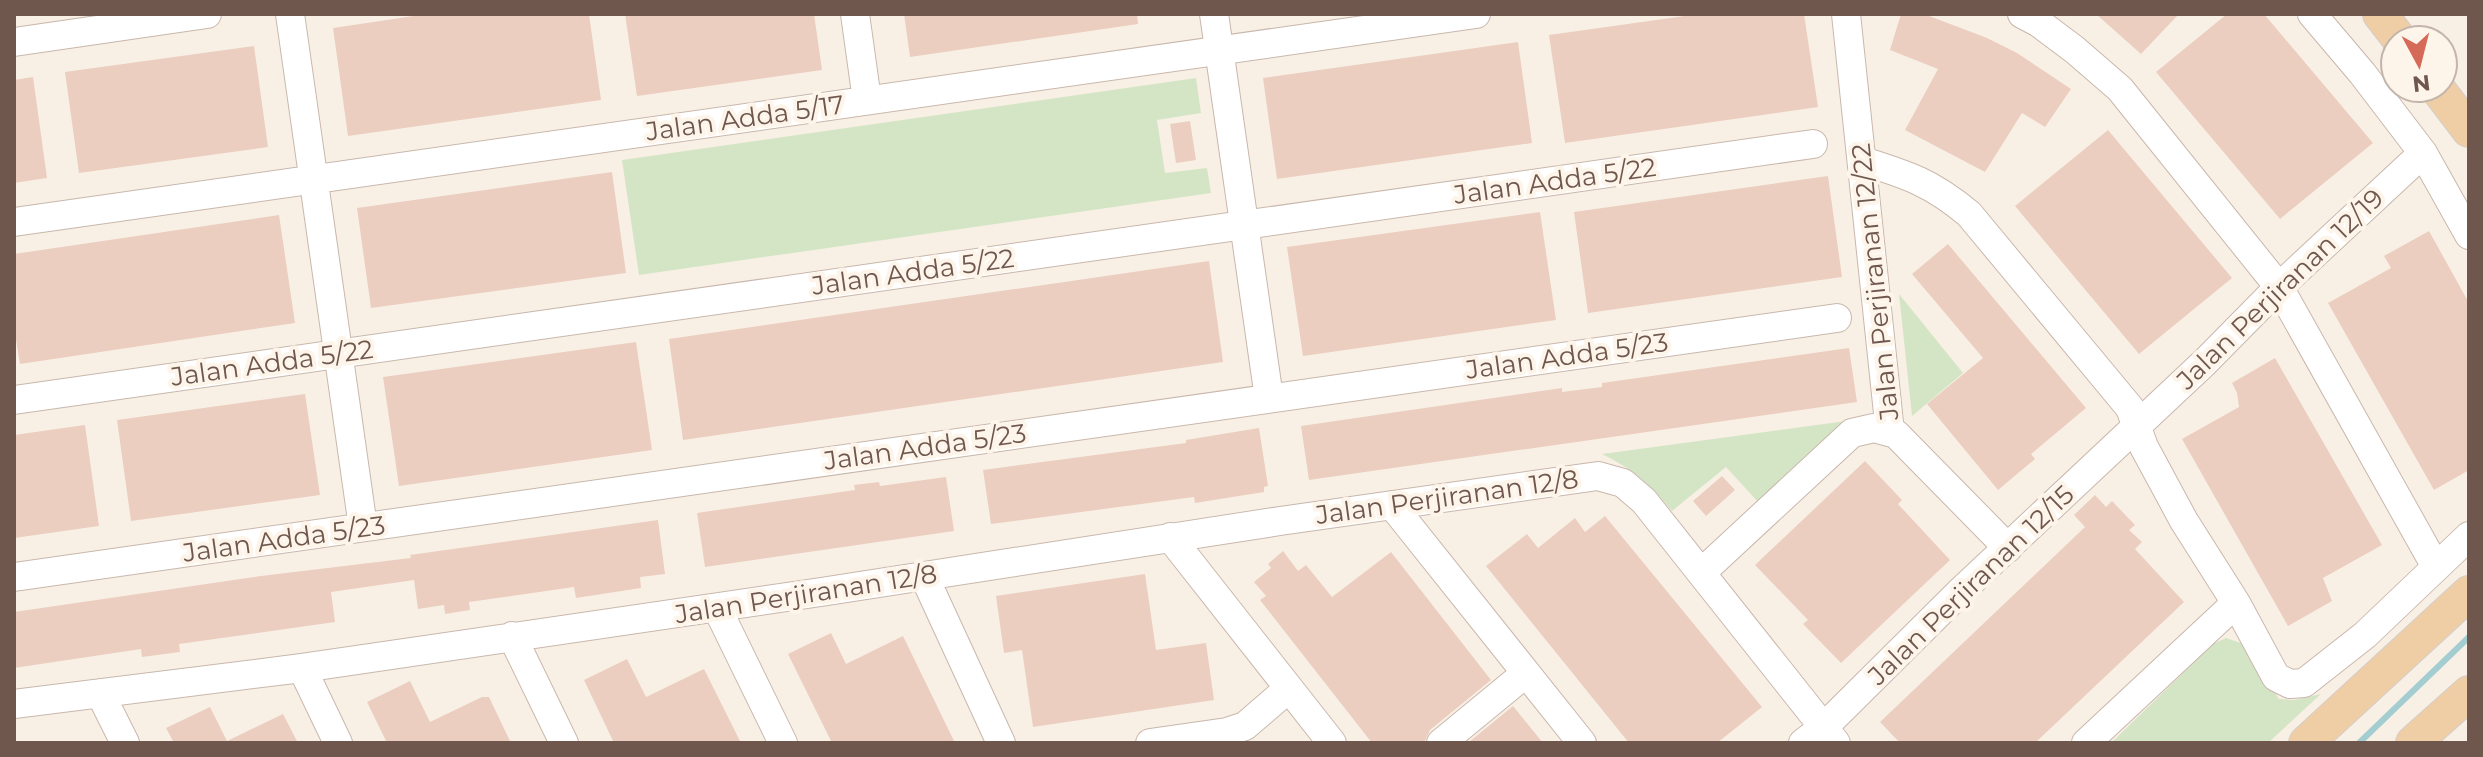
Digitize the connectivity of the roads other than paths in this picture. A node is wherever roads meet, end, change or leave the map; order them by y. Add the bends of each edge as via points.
1 (207, 14) edge
2 (290, 14) edge
3 (855, 14) edge
4 (1214, 14) edge
5 (1476, 14) edge
6 (1846, 14) edge
7 (2022, 14) edge
8 (2312, 14) edge
9 (14, 42) edge
10 (1219, 50) junction
11 (867, 100) junction
12 (2449, 104) edge
13 (2469, 130) edge
14 (1813, 144) dead end
15 (2423, 153) junction
16 (1863, 161) junction
17 (313, 179) junction
18 (14, 222) edge
19 (1244, 225) junction
20 (2469, 235) edge
21 (2279, 287) junction
22 (1837, 318) dead end
23 (338, 353) junction
24 (1269, 398) junction
25 (14, 400) edge
26 (2137, 424) junction
27 (1890, 432) junction
28 (1392, 505) junction
29 (363, 527) junction
30 (2469, 536) edge
31 (1170, 537) junction
32 (2008, 548) junction
33 (2436, 567) junction
34 (1701, 573) junction
35 (924, 576) junction
36 (14, 577) edge
37 (2469, 593) edge
38 (2236, 603) junction
39 (717, 608) junction
40 (512, 636) junction
41 (302, 668) junction
42 (1526, 673) junction
43 (1288, 689) junction
44 (100, 693) junction
45 (2469, 693) edge
46 (14, 704) edge
47 (1821, 738) edge
48 (125, 743) edge
49 (338, 743) edge
50 (564, 743) edge
51 (783, 743) edge
52 (1001, 743) edge
53 (1150, 743) edge
54 (1332, 743) edge
55 (1441, 743) edge
56 (1582, 743) edge
57 (2086, 743) edge
58 (2306, 743) edge
59 (2413, 743) edge

1 - 9 street
2 - 17 street
3 - 11 street
4 - 10 street
5 - 10 street, Jalan Adda 5/17
6 - 16 street, Jalan Perjiranan 12/22
7 - 21 street via 2120,89
8 - 15 street
10 - 11 street, Jalan Adda 5/17
10 - 19 street
11 - 17 street, Jalan Adda 5/17
12 - 13 main road
14 - 19 street, Jalan Adda 5/22
15 - 20 street
15 - 21 street, Jalan Perjiranan 12/19
16 - 26 street via 1912,176 1969,214 2130,408
16 - 27 street, Jalan Perjiranan 12/22
17 - 18 street, Jalan Adda 5/17
17 - 23 street
19 - 23 street, Jalan Adda 5/22
19 - 24 street
21 - 26 street, Jalan Perjiranan 12/19
21 - 33 street
22 - 24 street, Jalan Adda 5/23
23 - 25 street, Jalan Adda 5/22
23 - 29 street
24 - 29 street, Jalan Adda 5/23
26 - 32 street, Jalan Perjiranan 12/15
26 - 38 street via 2184,521
27 - 32 street, Jalan Perjiranan 12/22
27 - 34 street via 1874,428 1852,433
28 - 31 street, Jalan Perjiranan 12/8
28 - 34 street, Jalan Perjiranan 12/8 via 1598,476 1623,483 1644,501
28 - 42 street
29 - 36 street, Jalan Adda 5/23
30 - 33 street
31 - 35 street, Jalan Perjiranan 12/8
31 - 43 street
32 - 47 street, Jalan Perjiranan 12/15
33 - 38 street via 2365,635 2304,683 2276,677
34 - 47 street
35 - 39 street, Jalan Perjiranan 12/8
35 - 52 street
37 - 58 main road
38 - 57 street
39 - 40 street, Jalan Perjiranan 12/8
39 - 51 street
40 - 41 street, Jalan Perjiranan 12/8
40 - 50 street
41 - 44 street, Jalan Perjiranan 12/8
41 - 49 street
42 - 55 street
42 - 56 street
43 - 53 street via 1245,726
43 - 54 street
44 - 46 street, Jalan Perjiranan 12/8
44 - 48 street
45 - 59 main road

